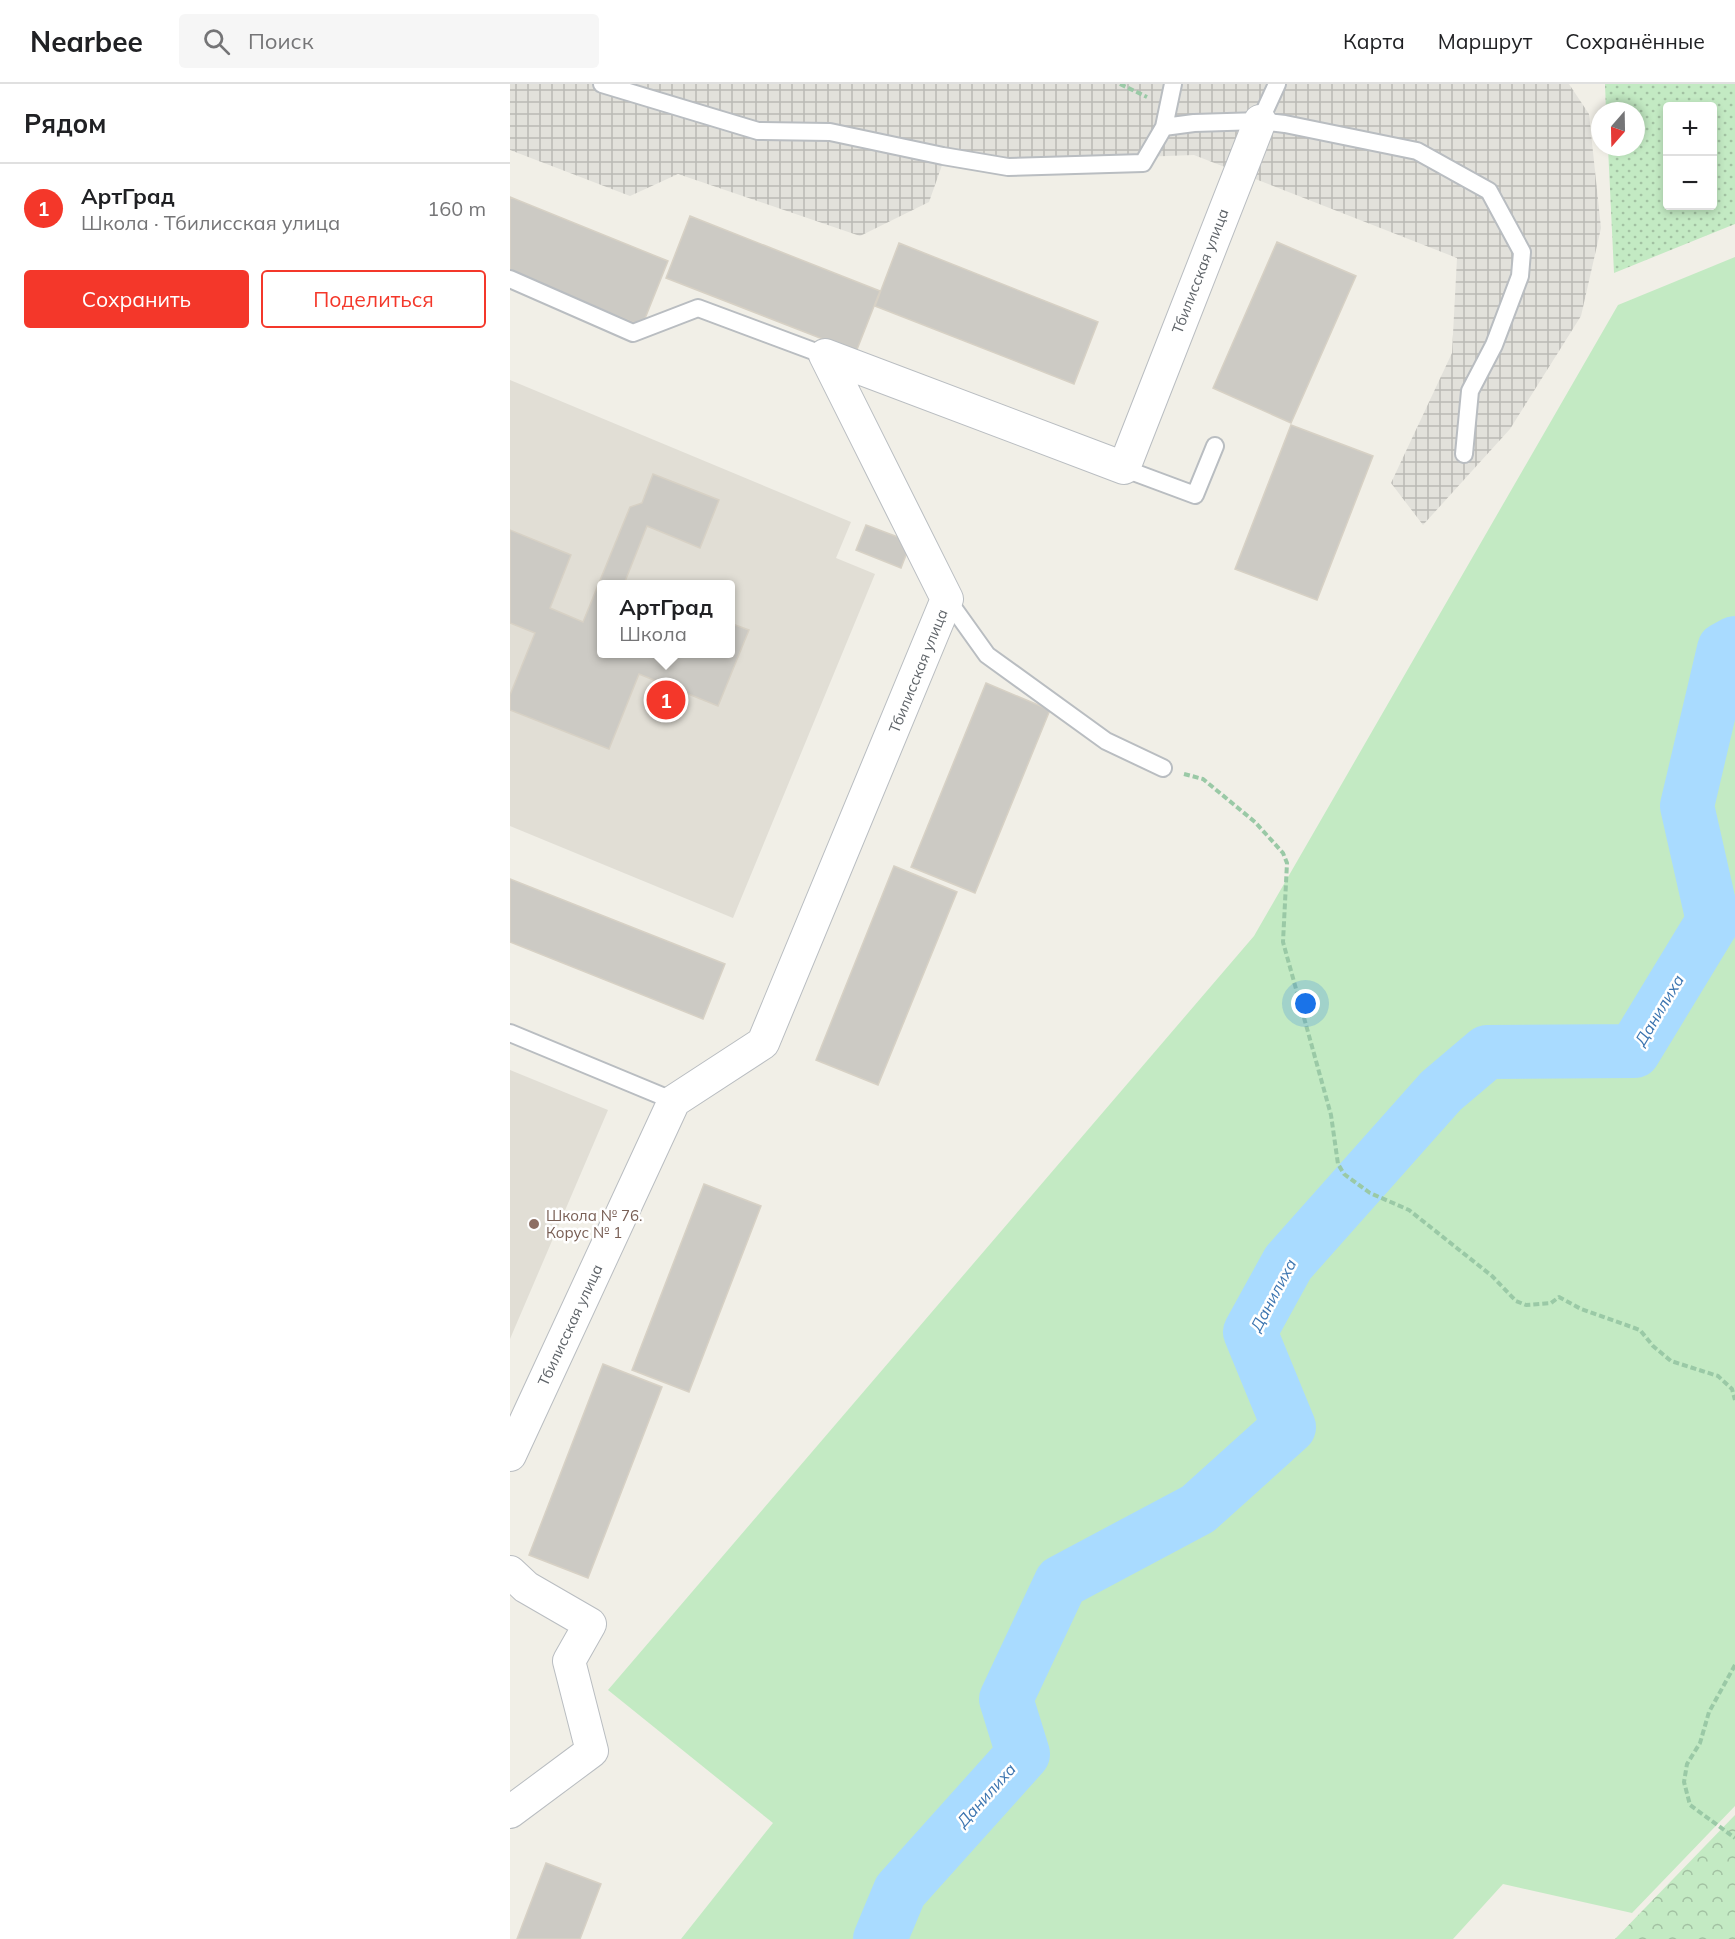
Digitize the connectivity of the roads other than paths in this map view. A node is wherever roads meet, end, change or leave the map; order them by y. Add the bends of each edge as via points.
1 (602, 84) edge
2 (1173, 84) edge
3 (1277, 84) edge
4 (1260, 122) junction
5 (1164, 128) junction
6 (510, 279) edge
7 (825, 356) junction
8 (1215, 446) dead end
9 (1464, 454) dead end
10 (1124, 468) junction
11 (947, 599) junction
12 (1163, 768) road end
13 (510, 1033) edge
14 (674, 1101) junction
15 (510, 1455) edge
16 (510, 1572) edge
17 (510, 1812) edge

1 - 5 lane via 758,131 830,132 1008,167 1143,163
2 - 5 lane
3 - 4 lane
4 - 5 lane via 1194,123
4 - 9 lane via 1417,151 1489,191 1522,252 1520,276 1494,345 1470,391
4 - 10 street, Тбилисская улица
6 - 7 lane via 633,333 698,308
7 - 10 street
7 - 11 street, Тбилисская улица
8 - 10 lane via 1195,495
11 - 12 lane via 987,655 1106,741
11 - 14 street, Тбилисская улица via 763,1043
13 - 14 lane
14 - 15 street, Тбилисская улица
16 - 17 street via 526,1587 590,1624 569,1661 592,1751

